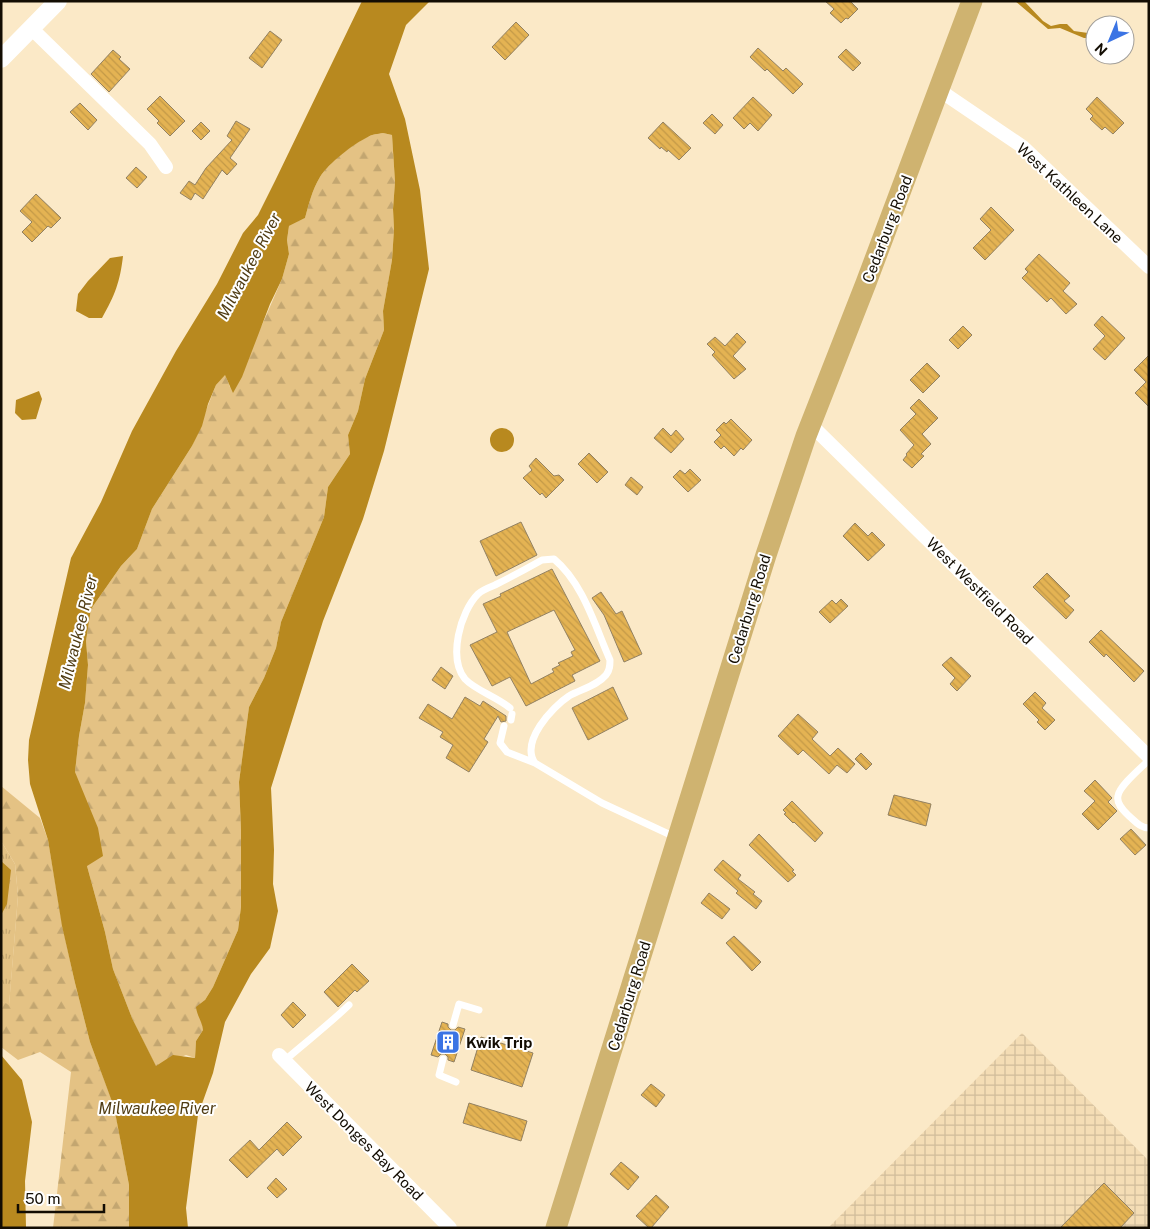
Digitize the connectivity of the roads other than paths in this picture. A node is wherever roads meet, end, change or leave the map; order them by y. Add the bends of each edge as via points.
1 (58, 1) edge
2 (972, 1) edge
3 (31, 28) junction
4 (1, 58) edge
5 (939, 90) junction
6 (166, 167) dead end
7 (1149, 267) edge
8 (811, 425) junction
9 (511, 714) dead end
10 (504, 726) dead end
11 (1149, 758) edge
12 (535, 763) junction
13 (1149, 828) edge
14 (678, 839) junction
15 (349, 1005) dead end
16 (479, 1010) dead end
17 (453, 1025) dead end
18 (281, 1058) joint
19 (442, 1059) dead end
20 (456, 1082) dead end
21 (450, 1228) edge
22 (556, 1228) edge

1 - 3 street
2 - 5 main road, Cedarburg Road
3 - 4 street
3 - 6 street via 150,144
5 - 7 street, West Kathleen Lane via 1023,147
5 - 8 main road, Cedarburg Road
8 - 11 street, West Westfield Road
8 - 14 main road, Cedarburg Road via 766,555
9 - 12 lane via 503,703 466,680 459,669 456,653 458,633 478,593 542,560 554,559 582,595 610,660 610,668 598,683 568,697 542,722 532,740 531,758
10 - 12 lane via 500,743 507,752
11 - 13 lane via 1118,796 1118,802 1126,813 1141,826
12 - 14 lane via 602,803
14 - 22 main road, Cedarburg Road
15 - 18 lane via 327,1026
16 - 17 lane via 459,1004
18 - 21 street, West Donges Bay Road
19 - 20 lane via 439,1075

